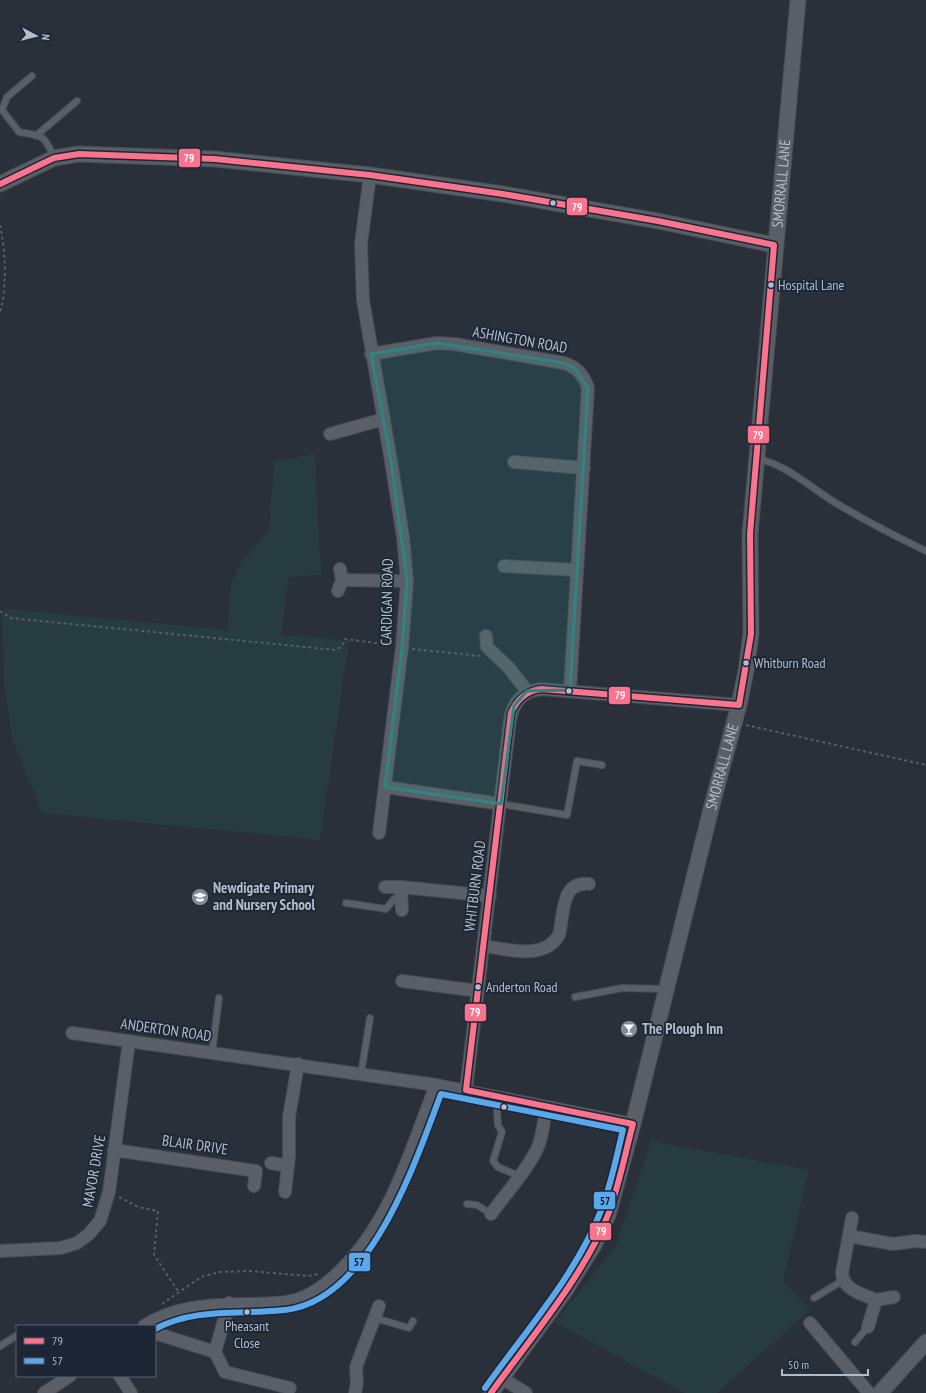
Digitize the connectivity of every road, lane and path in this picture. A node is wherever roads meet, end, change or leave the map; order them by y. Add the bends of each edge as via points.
1 (798, 0) edge
2 (32, 76) dead end
3 (77, 101) dead end
4 (1, 110) edge
5 (38, 134) junction
6 (54, 158) junction
7 (370, 175) junction
8 (0, 184) edge
9 (0, 224) edge
10 (774, 246) junction
11 (0, 314) edge
12 (371, 354) junction
13 (384, 419) junction
14 (330, 434) dead end
15 (756, 458) junction
16 (514, 462) dead end
17 (584, 468) junction
18 (926, 551) edge
19 (504, 566) dead end
20 (577, 570) junction
21 (340, 580) dead end
22 (407, 581) junction
23 (0, 611) edge
24 (486, 636) dead end
25 (402, 647) junction
26 (500, 660) junction
27 (570, 690) junction
28 (527, 691) junction
29 (739, 705) junction
30 (734, 722) junction
31 (602, 765) dead end
32 (926, 765) edge
33 (385, 787) junction
34 (501, 804) junction
35 (379, 833) dead end
36 (589, 884) dead end
37 (385, 887) dead end
38 (401, 891) junction
39 (490, 896) junction
40 (346, 903) dead end
41 (402, 910) dead end
42 (483, 946) junction
43 (402, 981) dead end
44 (667, 989) junction
45 (478, 991) junction
46 (575, 997) dead end
47 (219, 998) dead end
48 (370, 1018) dead end
49 (72, 1033) dead end
50 (129, 1041) junction
51 (212, 1053) junction
52 (298, 1064) junction
53 (361, 1074) junction
54 (436, 1085) junction
55 (466, 1090) junction
56 (496, 1096) junction
57 (546, 1107) junction
58 (633, 1124) junction
59 (114, 1150) junction
60 (271, 1163) dead end
61 (288, 1166) junction
62 (518, 1176) junction
63 (254, 1186) dead end
64 (109, 1192) junction
65 (285, 1192) dead end
66 (467, 1204) dead end
67 (491, 1214) joint
68 (852, 1218) dead end
69 (849, 1236) junction
70 (926, 1242) edge
71 (0, 1251) edge
72 (321, 1273) dead end
73 (842, 1281) junction
74 (894, 1297) dead end
75 (814, 1298) dead end
76 (876, 1300) junction
77 (229, 1303) junction
78 (379, 1306) dead end
79 (375, 1318) junction
80 (413, 1321) dead end
81 (810, 1323) dead end
82 (146, 1325) edge
83 (868, 1327) joint
84 (156, 1334) edge
85 (16, 1336) dead end
86 (855, 1342) dead end
87 (926, 1342) edge
88 (0, 1346) edge
89 (215, 1352) junction
90 (68, 1377) edge
91 (121, 1377) edge
92 (502, 1379) junction
93 (290, 1388) dead end
94 (44, 1393) edge
95 (131, 1393) edge
96 (355, 1393) edge
97 (491, 1393) edge
98 (526, 1393) edge
99 (869, 1393) edge
100 (880, 1393) edge

1 - 10 street, SMORRALL LANE
2 - 4 lane via 7,97
3 - 5 lane
4 - 5 lane via 19,132
5 - 6 lane via 48,144
6 - 7 street via 79,154 215,159
6 - 8 street
7 - 10 street via 503,194 658,221
7 - 12 street, CARDIGAN ROAD via 361,244 363,300
9 - 11 path via 5,247 3,301
10 - 15 street, SMORRALL LANE
12 - 13 street, CARDIGAN ROAD
12 - 17 street, ASHINGTON ROAD via 437,342 571,365 580,372 588,388
13 - 14 street
13 - 22 street, CARDIGAN ROAD via 403,537
15 - 18 lane via 785,469 834,502 895,537
15 - 29 street, SMORRALL LANE via 750,534 751,634
16 - 17 street
17 - 20 street, ASHINGTON ROAD
19 - 20 street
20 - 27 street, ASHINGTON ROAD
21 - 22 street
22 - 25 street, CARDIGAN ROAD
23 - 25 path via 10,618 336,650 342,646 345,639
24 - 26 street via 487,647
25 - 26 path
25 - 33 street, CARDIGAN ROAD
26 - 28 street
27 - 28 street
27 - 29 street
28 - 34 street, WHITBURN ROAD via 516,702 511,713
29 - 30 street, SMORRALL LANE
30 - 32 path
30 - 44 street, SMORRALL LANE
31 - 34 lane via 577,762 567,815
33 - 34 street
33 - 35 street, CARDIGAN ROAD
34 - 39 street, WHITBURN ROAD
36 - 42 street via 579,884 568,893 559,935 547,949 535,952
37 - 38 street
38 - 39 street
38 - 40 lane via 386,909
38 - 41 street
39 - 42 street, WHITBURN ROAD
42 - 45 street, WHITBURN ROAD
43 - 45 street
44 - 46 lane via 622,988
44 - 58 street, SMORRALL LANE
45 - 55 street, WHITBURN ROAD
47 - 51 lane
48 - 53 lane
49 - 50 street, ANDERTON ROAD
50 - 51 street, ANDERTON ROAD
50 - 59 street, MAVOR DRIVE
51 - 52 street, ANDERTON ROAD
52 - 53 street, ANDERTON ROAD
52 - 61 street via 289,1117
53 - 54 street, ANDERTON ROAD
54 - 55 street, ANDERTON ROAD
54 - 77 street via 383,1216 363,1246 322,1287 298,1300 276,1303
55 - 56 street, ANDERTON ROAD
56 - 57 street, ANDERTON ROAD
56 - 62 lane via 498,1125 502,1132 493,1161 498,1167
57 - 58 street, ANDERTON ROAD
57 - 62 street via 542,1135 537,1148
58 - 92 street, SMORRALL LANE via 614,1197 594,1245 565,1291
59 - 63 street, BLAIR DRIVE via 256,1171
59 - 64 street, MAVOR DRIVE
60 - 61 street
61 - 65 street
62 - 67 street
64 - 71 street, MAVOR DRIVE via 100,1221 90,1234 77,1243 46,1250
64 - 72 path via 138,1207 158,1211 154,1255 178,1291 201,1277 220,1272 249,1271 308,1276
66 - 67 lane via 477,1205
68 - 69 street
69 - 70 street via 893,1244 916,1240
69 - 73 street
73 - 75 lane
73 - 76 street
74 - 76 street
76 - 83 street
77 - 82 street via 171,1312
77 - 89 street
78 - 79 street
79 - 80 lane via 409,1328
79 - 96 street via 356,1367
81 - 99 street
83 - 86 lane
84 - 89 street
85 - 88 lane
87 - 100 street
89 - 93 street via 225,1372
90 - 94 street
91 - 95 street
92 - 97 street, SMORRALL LANE
92 - 98 street

